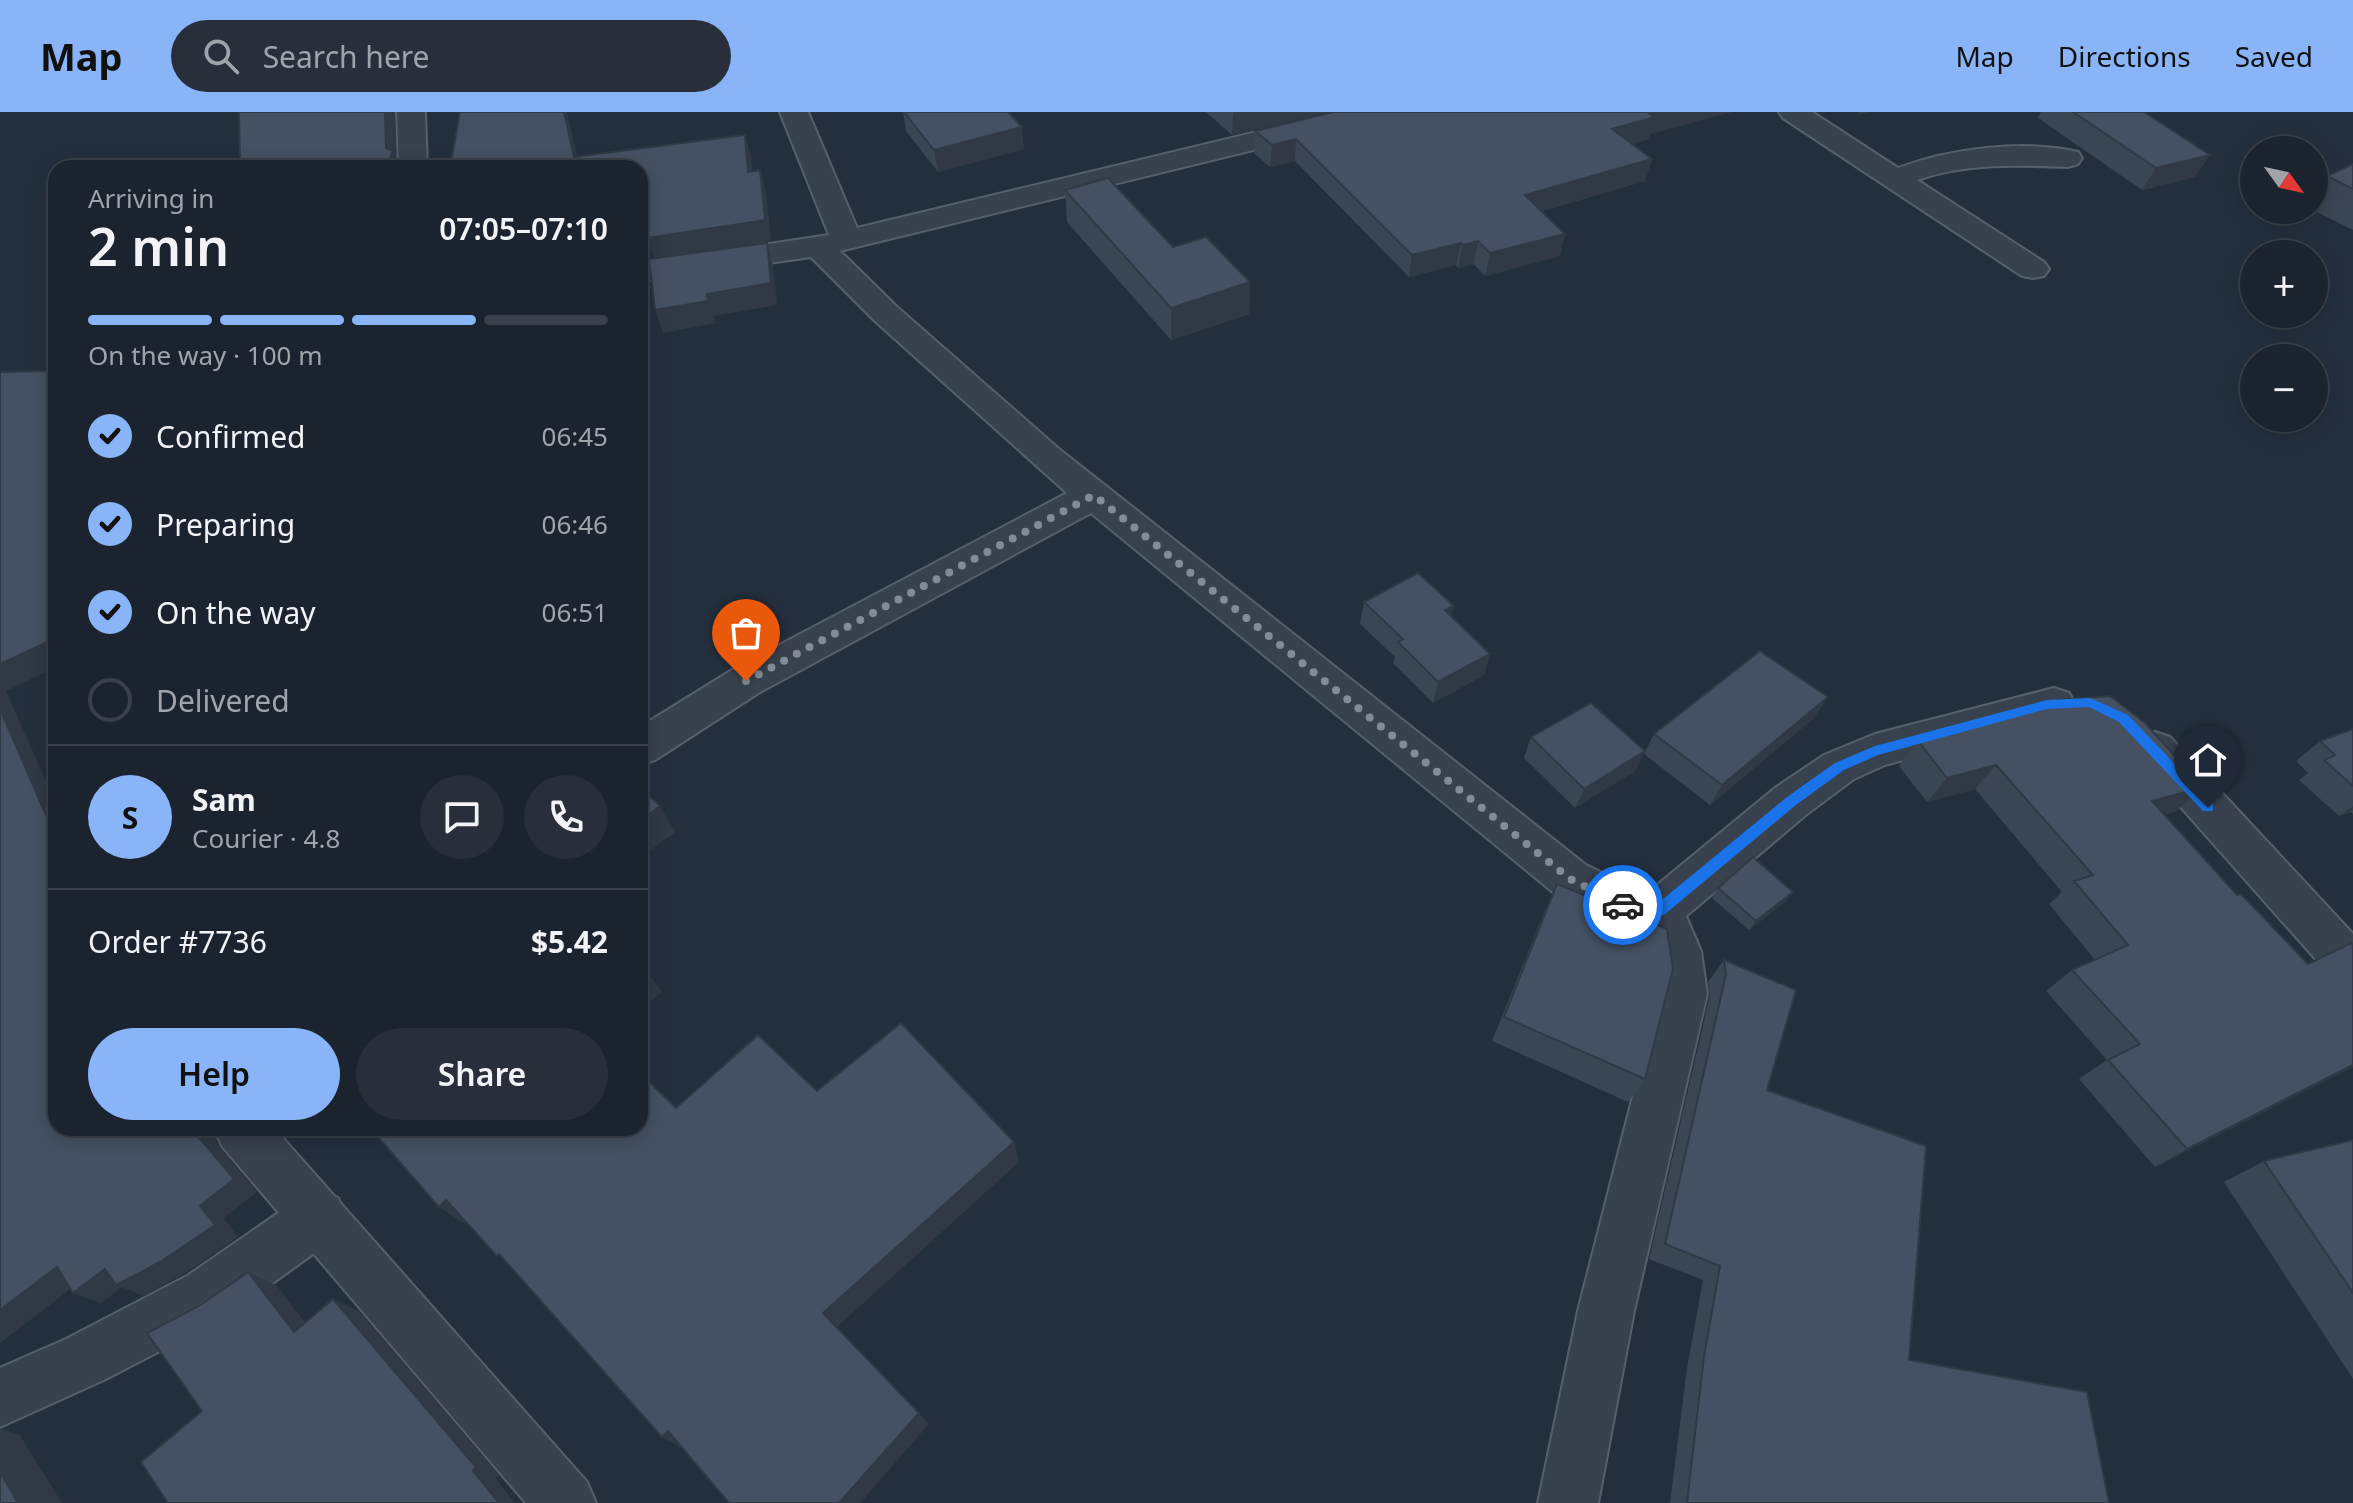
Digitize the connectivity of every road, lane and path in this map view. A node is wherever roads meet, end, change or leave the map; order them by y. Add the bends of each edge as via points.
1 (411, 112) edge
2 (794, 112) edge
3 (1374, 112) edge
4 (1793, 112) edge
5 (2068, 158) dead end
6 (413, 160) edge
7 (1896, 178) junction
8 (833, 244) junction
9 (2033, 269) dead end
10 (648, 271) edge
11 (1094, 495) junction
12 (648, 743) edge
13 (1659, 911) junction
14 (2353, 967) edge
15 (247, 1136) edge
16 (319, 1217) junction
17 (0, 1398) edge
18 (566, 1503) edge
19 (1568, 1503) edge

1 - 6 street
2 - 8 street
3 - 8 street
4 - 7 street
5 - 7 street via 1965,157
7 - 9 street
8 - 10 street
8 - 11 street via 886,314
11 - 12 street via 746,681
11 - 13 street via 1570,879 1625,906
13 - 14 street via 1839,767 1875,751 2047,705 2107,711 2146,740
13 - 19 street via 1683,963 1683,994 1611,1281
15 - 16 street
16 - 17 street via 207,1296
16 - 18 street

